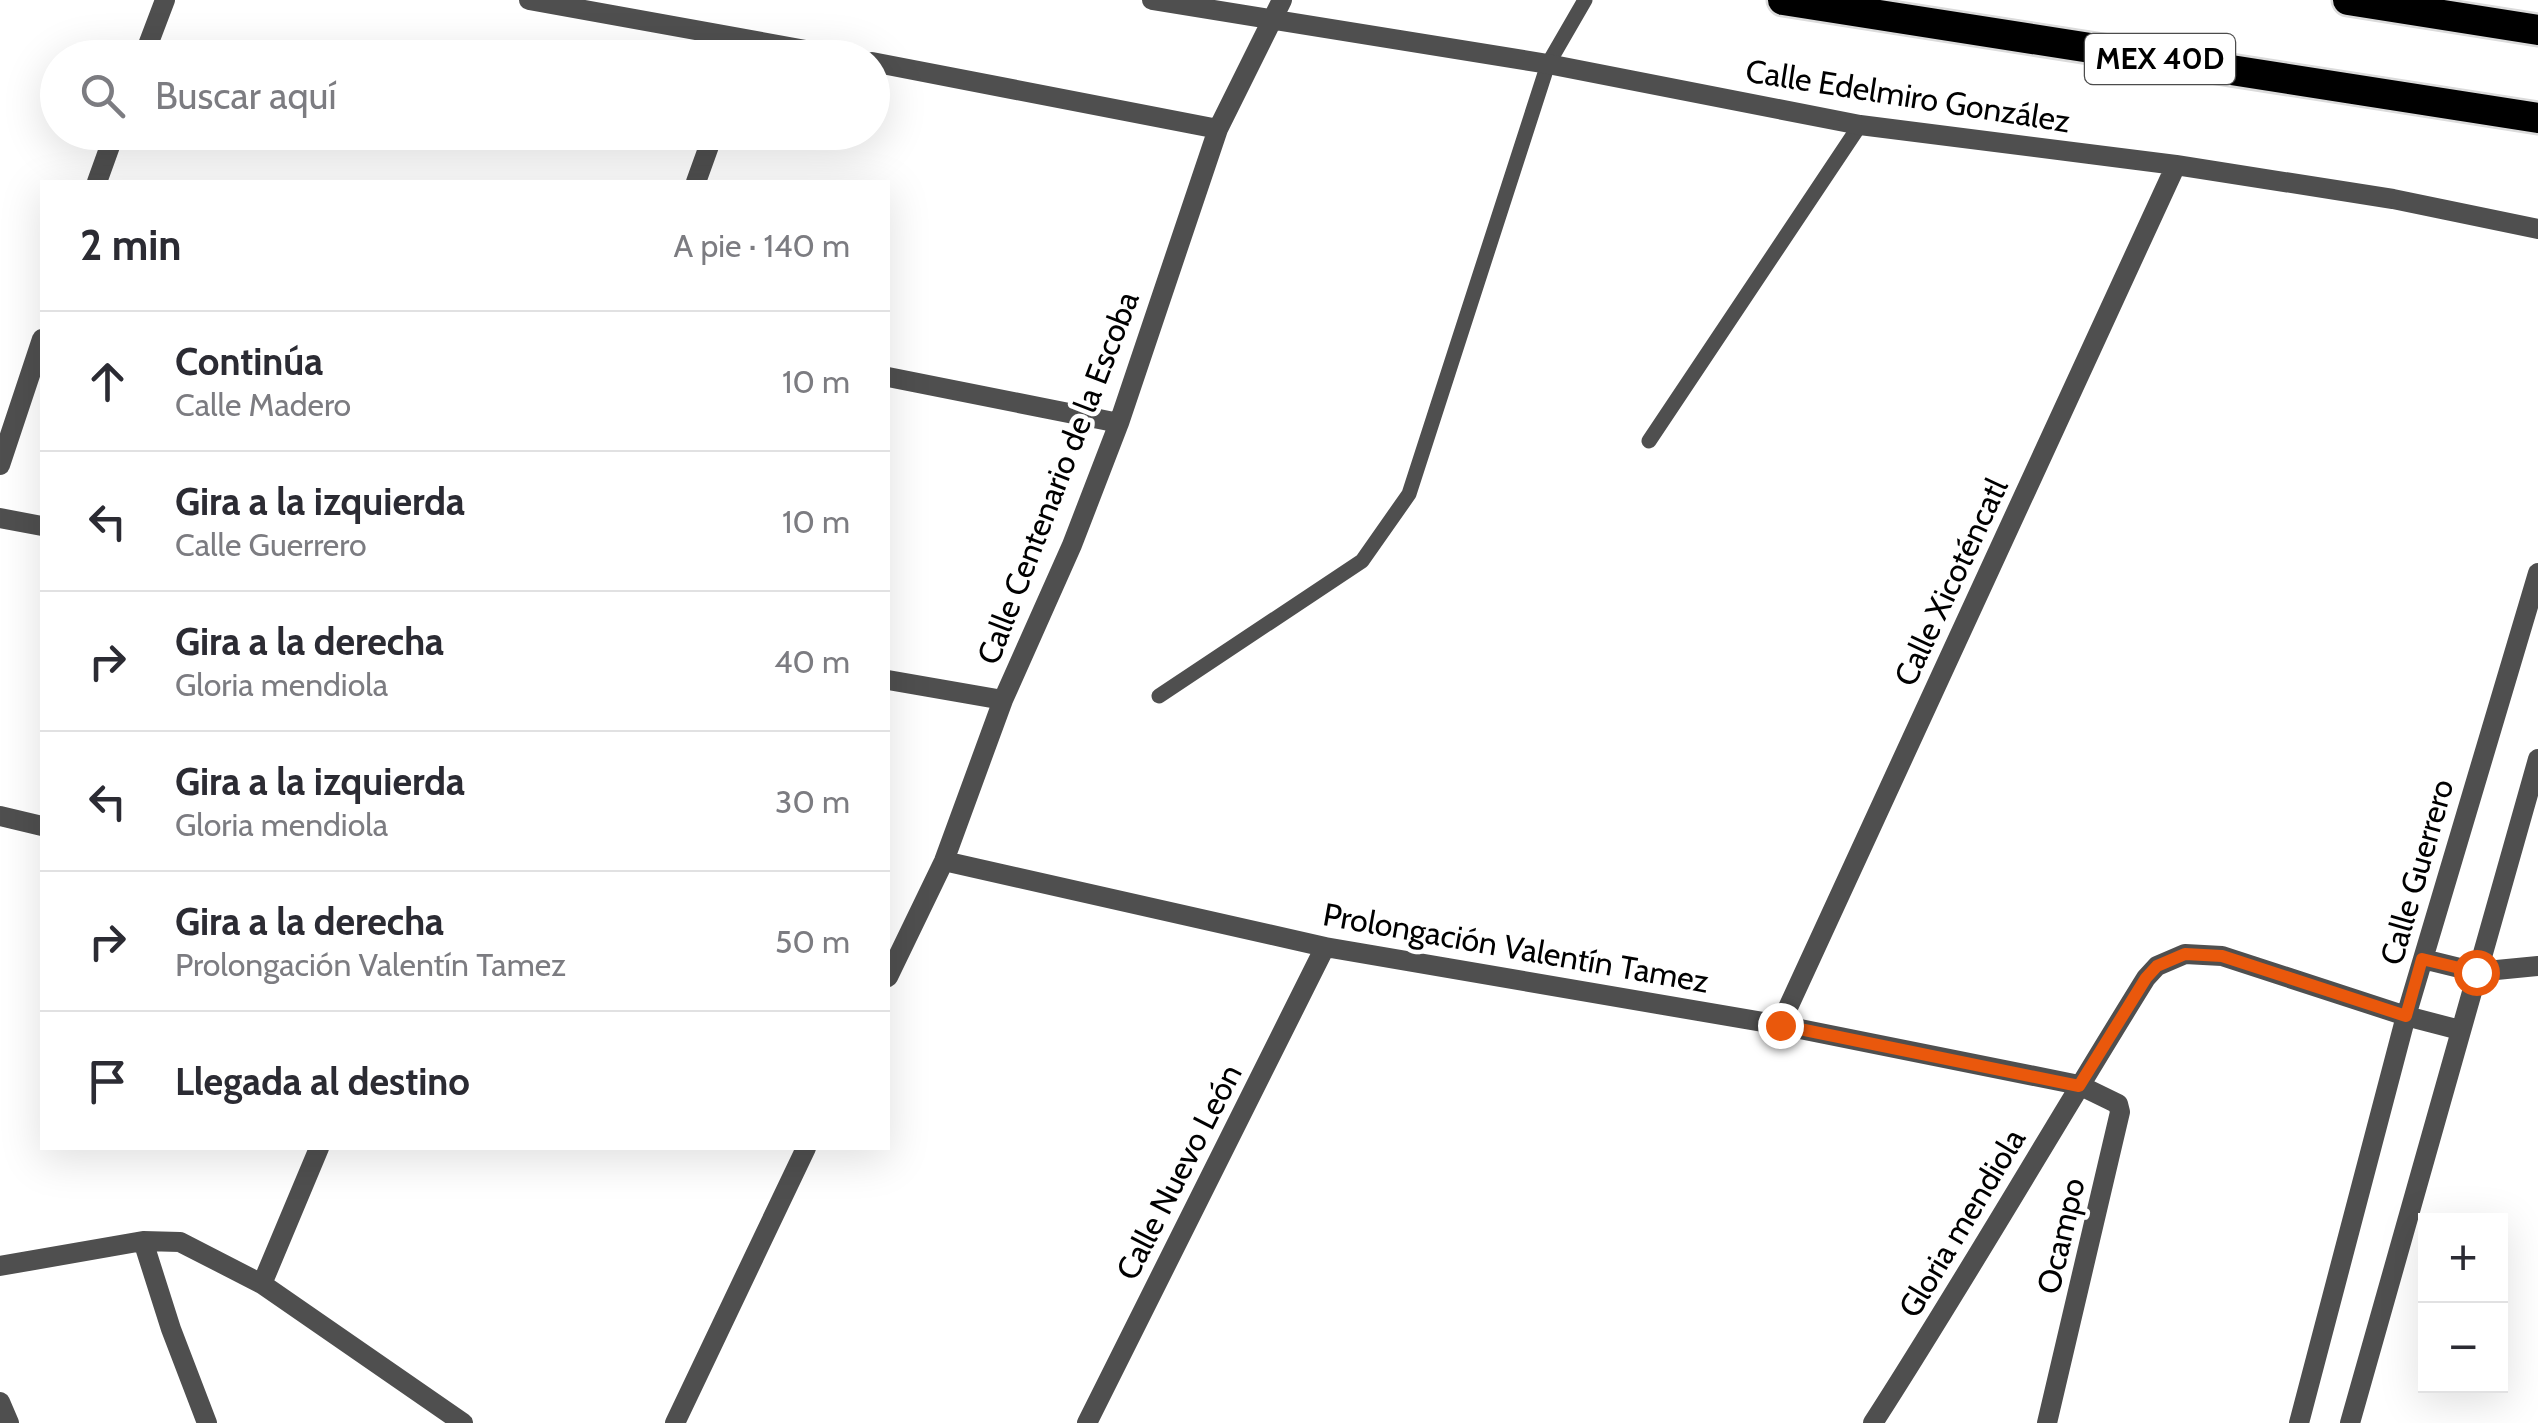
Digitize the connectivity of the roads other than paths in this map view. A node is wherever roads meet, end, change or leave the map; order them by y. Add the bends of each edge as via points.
1 (165, 0) edge
2 (529, 0) edge
3 (1152, 0) edge
4 (1282, 0) edge
5 (1585, 0) edge
6 (1783, 0) edge
7 (2348, 0) edge
8 (1270, 21) junction
9 (2538, 30) edge
10 (150, 40) edge
11 (710, 40) edge
12 (1548, 64) junction
13 (890, 65) edge
14 (2538, 118) edge
15 (1860, 125) junction
16 (1218, 128) junction
17 (108, 150) edge
18 (708, 150) edge
19 (2176, 165) junction
20 (97, 180) edge
21 (697, 180) edge
22 (2538, 230) edge
23 (40, 345) edge
24 (890, 377) edge
25 (1119, 423) junction
26 (1649, 440) dead end
27 (0, 465) edge
28 (0, 518) edge
29 (40, 526) edge
30 (2538, 573) edge
31 (890, 680) edge
32 (1159, 696) dead end
33 (1003, 700) junction
34 (2538, 759) edge
35 (0, 816) edge
36 (40, 826) edge
37 (944, 860) junction
38 (1325, 947) junction
39 (2422, 959) junction
40 (2538, 966) edge
41 (890, 967) edge
42 (2476, 972) junction
43 (2406, 1016) junction
44 (1780, 1025) junction
45 (2460, 1030) junction
46 (2079, 1086) junction
47 (318, 1150) edge
48 (805, 1150) edge
49 (143, 1241) junction
50 (0, 1266) edge
51 (262, 1284) junction
52 (0, 1402) edge
53 (9, 1423) edge
54 (207, 1423) edge
55 (464, 1423) edge
56 (674, 1423) edge
57 (1087, 1423) edge
58 (1872, 1423) edge
59 (2047, 1423) edge
60 (2299, 1423) edge
61 (2350, 1423) edge

1 - 10 street
2 - 11 street
3 - 8 street, Calle Edelmiro González
4 - 8 street, Calle Centenario de la Escoba
5 - 12 lane
6 - 14 highway, MEX 40D
7 - 9 highway
8 - 12 street, Calle Edelmiro González
8 - 16 street, Calle Centenario de la Escoba
12 - 15 street, Calle Edelmiro González
12 - 32 lane via 1409,494 1362,561
13 - 16 street
15 - 19 street, Calle Edelmiro González
15 - 26 lane
16 - 25 street, Calle Centenario de la Escoba
17 - 20 street
18 - 21 street
19 - 22 street, Calle Edelmiro González
19 - 44 street, Calle Xicoténcatl
23 - 27 street
24 - 25 street
25 - 33 street, Calle Centenario de la Escoba
28 - 29 street
30 - 39 street, Calle Guerrero
31 - 33 street
33 - 37 street, Calle Centenario de la Escoba
34 - 42 street
35 - 36 street
37 - 38 street, Prolongación Valentín Tamez
37 - 41 street, Calle Centenario de la Escoba
38 - 44 street, Prolongación Valentín Tamez
38 - 57 street, Calle Nuevo León
39 - 42 street
39 - 43 street, Calle Guerrero
40 - 42 street
42 - 45 street
43 - 45 street, Gloria mendiola
43 - 46 street, Gloria mendiola via 2222,956 2185,954 2146,978
43 - 60 street, Calle Guerrero
44 - 46 street, Prolongación Valentín Tamez
45 - 61 street
46 - 58 street, Gloria mendiola
46 - 59 street, Ocampo via 2118,1104 2120,1112
47 - 51 street
48 - 56 street
49 - 50 street
49 - 51 street via 180,1242
49 - 54 street
51 - 55 street
52 - 53 street

